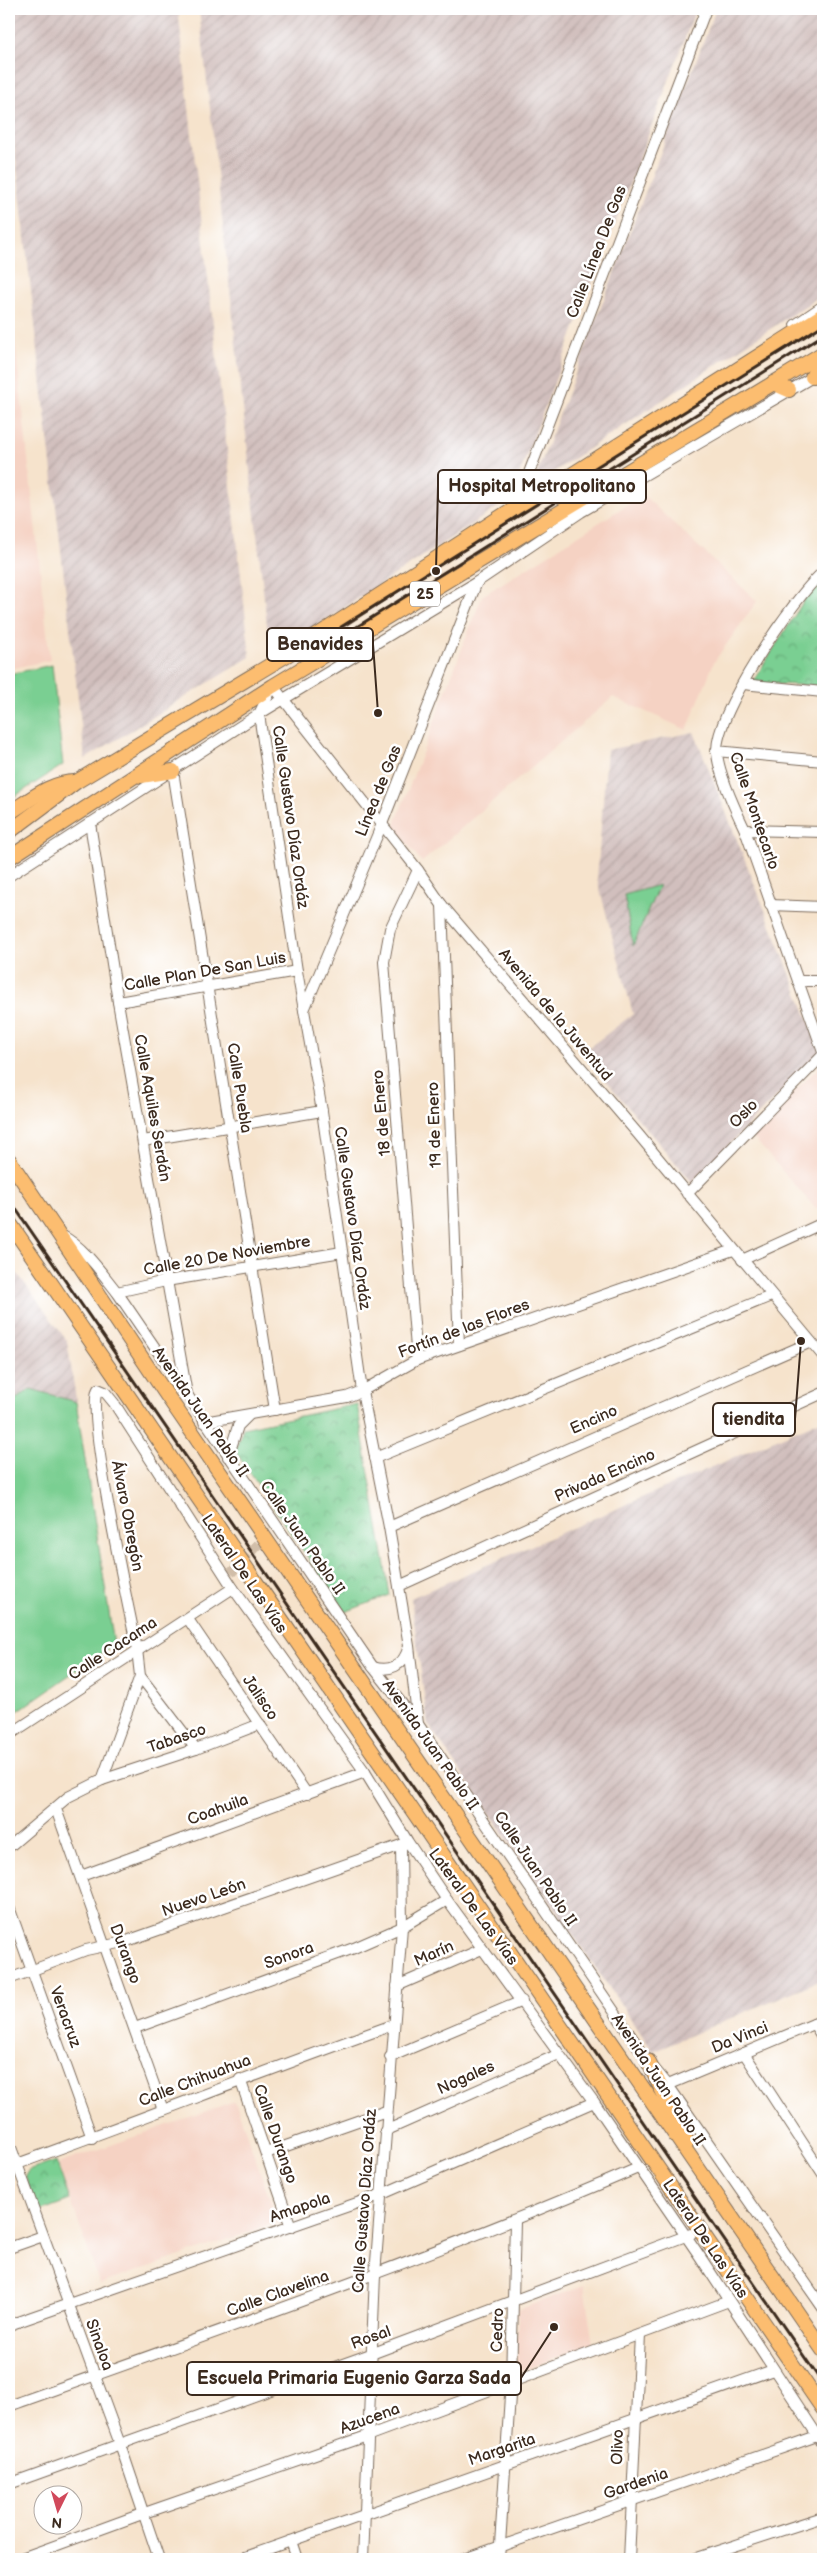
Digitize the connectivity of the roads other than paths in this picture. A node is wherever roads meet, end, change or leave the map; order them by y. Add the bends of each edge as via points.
1 (706, 9) edge
2 (823, 306) edge
3 (823, 315) edge
4 (823, 355) edge
5 (748, 362) junction
6 (818, 374) edge
7 (773, 383) junction
8 (789, 390) junction
9 (516, 507) junction
10 (823, 572) edge
11 (477, 582) junction
12 (743, 684) junction
13 (273, 686) junction
14 (823, 692) edge
15 (283, 700) junction
16 (259, 714) junction
17 (716, 751) junction
18 (823, 762) edge
19 (172, 771) junction
20 (135, 777) junction
21 (76, 782) junction
22 (9, 813) edge
23 (90, 823) junction
24 (382, 824) junction
25 (745, 830) junction
26 (9, 832) edge
27 (823, 832) edge
28 (9, 858) edge
29 (418, 870) junction
30 (9, 876) edge
31 (442, 905) junction
32 (770, 905) junction
33 (823, 907) edge
34 (297, 971) junction
35 (798, 981) junction
36 (823, 981) edge
37 (208, 986) junction
38 (118, 1002) junction
39 (304, 1010) junction
40 (823, 1054) edge
41 (322, 1111) junction
42 (230, 1127) junction
43 (143, 1142) junction
44 (9, 1160) edge
45 (687, 1194) junction
46 (9, 1222) edge
47 (823, 1223) edge
48 (59, 1234) junction
49 (733, 1250) junction
50 (342, 1252) junction
51 (742, 1260) junction
52 (253, 1267) junction
53 (166, 1281) junction
54 (117, 1292) junction
55 (771, 1296) junction
56 (811, 1342) junction
57 (459, 1345) junction
58 (823, 1356) edge
59 (417, 1360) junction
60 (98, 1389) joint
61 (362, 1391) junction
62 (823, 1393) edge
63 (188, 1398) junction
64 (275, 1410) junction
65 (250, 1414) junction
66 (204, 1422) junction
67 (228, 1457) junction
68 (375, 1458) junction
69 (389, 1527) junction
70 (399, 1586) junction
71 (233, 1588) junction
72 (188, 1619) junction
73 (409, 1646) junction
74 (137, 1649) junction
75 (373, 1667) junction
76 (140, 1676) junction
77 (260, 1724) junction
78 (418, 1724) junction
79 (9, 1735) edge
80 (196, 1749) junction
81 (365, 1772) junction
82 (102, 1780) junction
83 (307, 1794) junction
84 (56, 1809) junction
85 (404, 1844) junction
86 (9, 1847) edge
87 (81, 1876) junction
88 (447, 1900) junction
89 (9, 1907) edge
90 (402, 1927) junction
91 (105, 1945) junction
92 (482, 1949) junction
93 (32, 1970) junction
94 (9, 1979) edge
95 (397, 1986) junction
96 (522, 2001) junction
97 (819, 2022) edge
98 (393, 2025) junction
99 (135, 2028) junction
100 (823, 2038) edge
101 (744, 2053) junction
102 (559, 2054) junction
103 (390, 2057) junction
104 (648, 2061) junction
105 (240, 2079) junction
106 (668, 2085) junction
107 (594, 2102) junction
108 (163, 2110) junction
109 (386, 2111) junction
110 (385, 2131) junction
111 (92, 2138) junction
112 (9, 2142) edge
113 (266, 2153) junction
114 (13, 2166) edge
115 (638, 2168) junction
116 (699, 2170) junction
117 (823, 2174) edge
118 (380, 2195) junction
119 (515, 2221) junction
120 (291, 2227) junction
121 (700, 2228) junction
122 (42, 2236) junction
123 (686, 2237) junction
124 (9, 2248) edge
125 (375, 2275) junction
126 (514, 2301) junction
127 (729, 2301) junction
128 (68, 2302) junction
129 (823, 2308) edge
130 (9, 2325) edge
131 (640, 2335) junction
132 (823, 2350) edge
133 (371, 2354) junction
134 (773, 2370) junction
135 (95, 2376) junction
136 (511, 2381) junction
137 (9, 2406) edge
138 (823, 2409) edge
139 (634, 2421) junction
140 (367, 2436) junction
141 (820, 2440) edge
142 (120, 2444) junction
143 (504, 2464) junction
144 (9, 2484) edge
145 (631, 2502) junction
146 (142, 2514) junction
147 (364, 2514) junction
148 (823, 2517) edge
149 (290, 2541) junction
150 (500, 2546) junction
151 (19, 2559) edge
152 (159, 2559) edge
153 (240, 2559) edge
154 (297, 2559) edge
155 (363, 2559) edge
156 (464, 2559) edge
157 (500, 2559) edge
158 (628, 2559) edge
159 (693, 2559) edge

1 - 9 street, Calle Línea De Gas
2 - 5 street via 756,351
3 - 5 main road, 25
4 - 6 main road
4 - 7 main road, 25
5 - 9 main road, 25
6 - 8 street
7 - 8 main road
7 - 13 main road, 25
8 - 11 street via 582,512
9 - 21 main road, 25 via 288,655
10 - 12 street, Calle Montecarlo via 779,626
11 - 15 street
11 - 24 street, Línea de Gas
12 - 14 street
12 - 17 street, Calle Montecarlo via 726,717
13 - 15 street, Avenida de la Juventud
13 - 16 street
13 - 20 main road, 25
15 - 16 street
15 - 24 street, Avenida de la Juventud
16 - 19 street
16 - 34 street, Calle Gustavo Díaz Ordáz
17 - 18 street
17 - 25 street, Calle Montecarlo via 729,795
19 - 20 main road
19 - 23 street
19 - 37 street, Calle Puebla
20 - 28 main road, 25
21 - 22 main road via 48,787
21 - 26 main road, 25
23 - 30 street
23 - 38 street, Calle Aquiles Serdán
24 - 29 street, Avenida de la Juventud
24 - 39 street, Línea de Gas
25 - 27 street
25 - 32 street, Calle Montecarlo
29 - 31 street, Avenida de la Juventud
29 - 59 street, 18 de Enero via 390,929 384,969
31 - 45 street, Avenida de la Juventud
31 - 57 street, 19 de Enero
32 - 33 street
32 - 35 street, Calle Montecarlo
34 - 37 street, Calle Plan De San Luis
34 - 39 street, Calle Gustavo Díaz Ordáz
35 - 36 street
35 - 40 street, Calle Montecarlo
37 - 38 street, Calle Plan De San Luis
37 - 42 street, Calle Puebla
38 - 43 street, Calle Aquiles Serdán
39 - 41 street, Calle Gustavo Díaz Ordáz
40 - 45 street, Oslo
41 - 42 street
41 - 50 street, Calle Gustavo Díaz Ordáz
42 - 43 street
42 - 52 street, Calle Puebla
43 - 53 street, Calle Aquiles Serdán
44 - 48 main road, Avenida Juan Pablo II
45 - 49 street, Avenida de la Juventud
46 - 121 main road
47 - 51 street
48 - 54 street, Calle Juan Pablo II via 88,1256
48 - 116 main road, Avenida Juan Pablo II
49 - 51 street, Avenida de la Juventud
49 - 57 street, Fortín de las Flores
50 - 52 street, Calle 20 De Noviembre
50 - 61 street, Calle Gustavo Díaz Ordáz
51 - 55 street, Avenida de la Juventud
52 - 53 street, Calle 20 De Noviembre
52 - 64 street, Calle Puebla
53 - 54 street, Calle 20 De Noviembre
53 - 63 street, Calle Aquiles Serdán
54 - 63 street, Calle Juan Pablo II
55 - 56 street, Avenida de la Juventud
55 - 68 street
56 - 58 street, Avenida de la Juventud
56 - 69 street, Encino
57 - 59 street, Fortín de las Flores
59 - 61 street, Fortín de las Flores
60 - 71 street, Lateral De Las Vías via 114,1403 229,1575
60 - 74 street, Álvaro Obregón via 94,1406 100,1455
61 - 64 street, Fortín de las Flores via 347,1397
61 - 68 street, Calle Gustavo Díaz Ordáz
62 - 70 street, Privada Encino
63 - 66 street, Calle Juan Pablo II
64 - 65 street, Fortín de las Flores
65 - 66 street, Fortín de las Flores
65 - 67 street via 238,1426
66 - 67 street, Calle Juan Pablo II
67 - 75 street, Calle Juan Pablo II
68 - 69 street, Calle Gustavo Díaz Ordáz
69 - 70 street, Calle Gustavo Díaz Ordáz
70 - 73 street, Calle Gustavo Díaz Ordáz
71 - 72 street, Calle Cacama
71 - 81 street, Lateral De Las Vías
72 - 74 street, Calle Cacama
72 - 77 street, Jalisco
73 - 75 street via 400,1664 382,1670
73 - 78 street, Calle Gustavo Díaz Ordáz
74 - 76 street, Álvaro Obregón
74 - 79 street, Calle Cacama
75 - 78 street, Calle Juan Pablo II
76 - 80 street
76 - 82 street
77 - 80 street, Tabasco
77 - 83 street, Jalisco
78 - 104 street, Calle Juan Pablo II
80 - 82 street, Tabasco
81 - 83 street, Coahuila
81 - 85 street, Lateral De Las Vías
82 - 84 street, Tabasco via 68,1797
83 - 87 street, Coahuila
84 - 86 street, Tabasco
84 - 87 street, Durango
85 - 88 street, Lateral De Las Vías
85 - 90 street, Calle Gustavo Díaz Ordáz
85 - 91 street, Nuevo León via 124,1942
87 - 91 street, Durango
88 - 90 street, Sonora
88 - 92 street, Lateral De Las Vías
89 - 93 street, Veracruz
90 - 95 street, Calle Gustavo Díaz Ordáz
90 - 99 street, Sonora via 354,1948
91 - 93 street, Nuevo León
91 - 99 street, Durango
92 - 95 street, Marín
92 - 96 street, Lateral De Las Vías
93 - 94 street, Nuevo León
93 - 111 street, Veracruz
95 - 98 street, Calle Gustavo Díaz Ordáz
96 - 102 street, Lateral De Las Vías
96 - 103 street
97 - 100 street
97 - 101 street, Da Vinci
98 - 103 street, Calle Gustavo Díaz Ordáz
98 - 105 street, Calle Chihuahua
99 - 108 street, Durango
101 - 106 street, Da Vinci
101 - 117 street
102 - 107 street, Lateral De Las Vías
102 - 110 street, Nogales
103 - 109 street, Calle Gustavo Díaz Ordáz
104 - 106 street, Calle Juan Pablo II
104 - 116 main road
105 - 108 street, Calle Chihuahua
105 - 113 street, Calle Durango
106 - 129 street, Calle Juan Pablo II
107 - 115 street, Lateral De Las Vías
107 - 118 street, Amapola
108 - 111 street, Calle Chihuahua
109 - 110 street, Calle Gustavo Díaz Ordáz
109 - 113 street
110 - 118 street, Calle Gustavo Díaz Ordáz
111 - 114 street, Calle Chihuahua
112 - 114 street, Sinaloa
113 - 120 street, Calle Durango
114 - 122 street, Sinaloa
115 - 119 street, Calle Clavelina
115 - 123 street, Lateral De Las Vías
116 - 132 main road, Avenida Juan Pablo II
118 - 120 street, Amapola
118 - 125 street, Calle Gustavo Díaz Ordáz
119 - 125 street, Calle Clavelina
119 - 126 street, Cedro
120 - 128 street, Amapola
121 - 123 street, Rosal
121 - 138 main road
122 - 124 street
122 - 128 street, Sinaloa
123 - 126 street, Rosal
123 - 127 street, Lateral De Las Vías
125 - 133 street, Calle Gustavo Díaz Ordáz
125 - 135 street, Calle Clavelina
126 - 133 street, Rosal
126 - 136 street, Cedro
127 - 131 street, Azucena
127 - 134 street, Lateral De Las Vías
128 - 130 street, Amapola
128 - 135 street, Sinaloa
131 - 136 street, Azucena
131 - 139 street, Olivo
133 - 140 street, Calle Gustavo Díaz Ordáz
133 - 142 street, Rosal
134 - 139 street, Margarita
134 - 141 street, Lateral De Las Vías
135 - 137 street, Calle Clavelina
135 - 142 street, Sinaloa
136 - 140 street, Azucena
136 - 143 street, Cedro
139 - 143 street, Margarita
139 - 145 street, Olivo
140 - 146 street, Azucena
140 - 147 street, Calle Gustavo Díaz Ordáz
141 - 145 street, Gardenia
142 - 144 street, Rosal
142 - 146 street, Sinaloa
143 - 147 street, Margarita
143 - 150 street, Cedro
145 - 150 street, Gardenia
145 - 158 street, Olivo
146 - 151 street, Azucena
146 - 152 street, Sinaloa
147 - 149 street, Margarita
147 - 155 street, Calle Gustavo Díaz Ordáz
148 - 159 street
149 - 153 street, Margarita
149 - 154 street
150 - 156 street, Gardenia
150 - 157 street, Cedro

